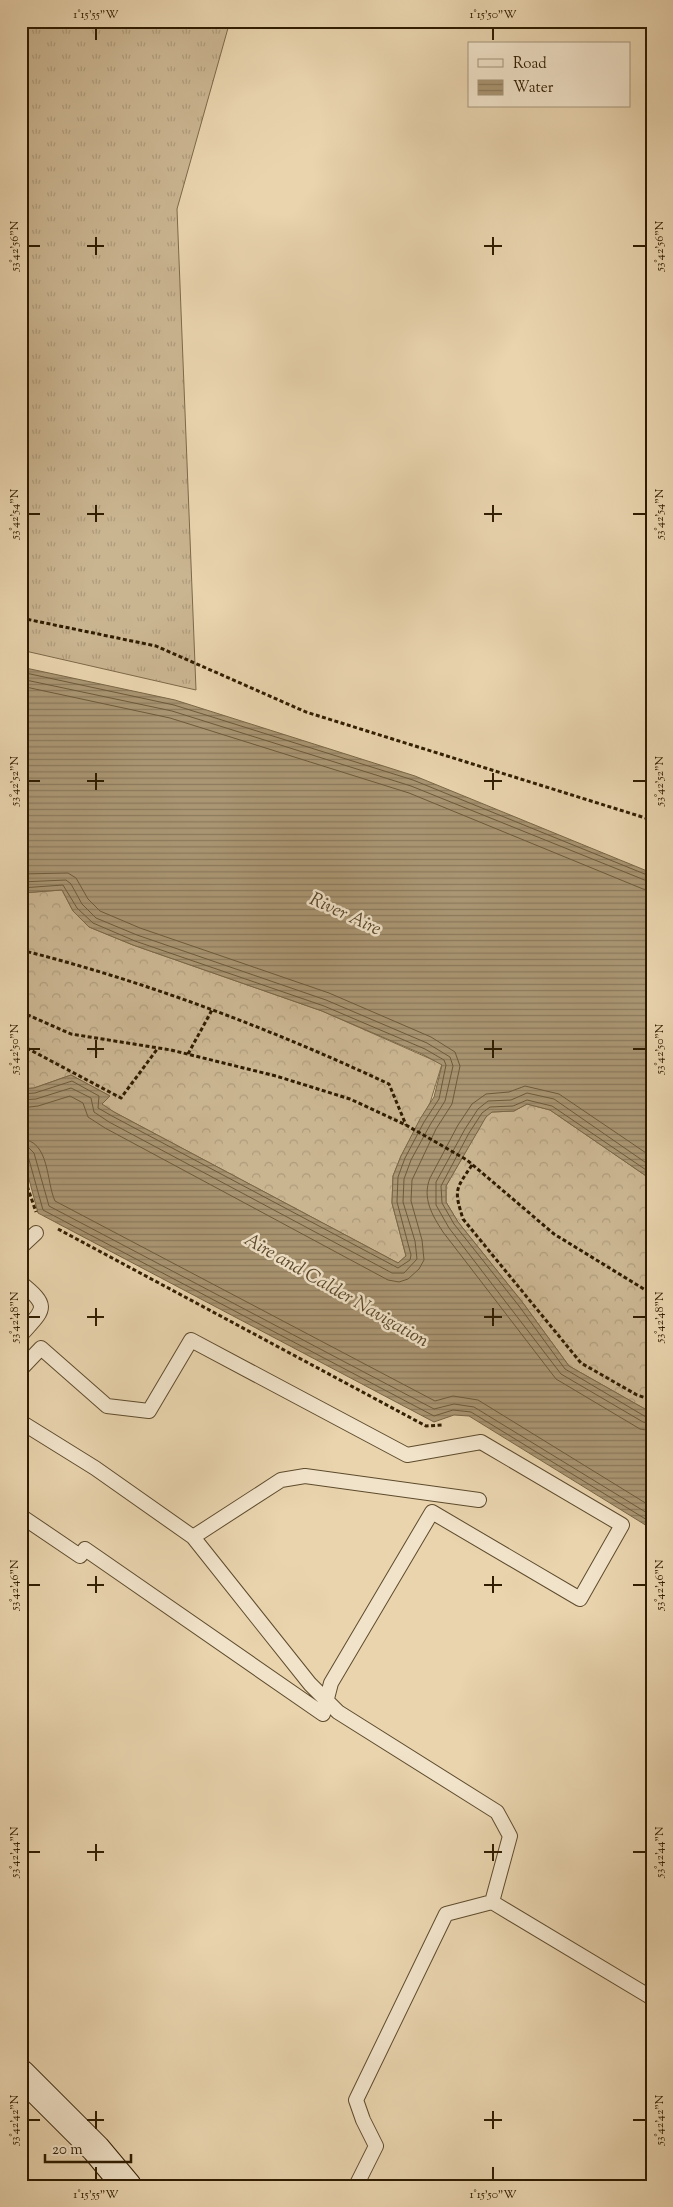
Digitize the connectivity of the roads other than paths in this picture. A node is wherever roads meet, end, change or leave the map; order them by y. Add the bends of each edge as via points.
1 (36, 1233) dead end
2 (21, 1247) edge
3 (21, 1283) edge
4 (21, 1335) edge
5 (21, 1370) edge
6 (21, 1422) edge
7 (479, 1500) dead end
8 (21, 1516) edge
9 (194, 1537) junction
10 (327, 1699) junction
11 (492, 1902) junction
12 (652, 1998) edge
13 (21, 2074) edge
14 (127, 2186) edge
15 (356, 2186) edge

1 - 2 lane
3 - 4 lane via 38,1297 41,1306 40,1314
5 - 10 lane via 41,1348 107,1406 148,1411 192,1340 407,1455 481,1442 622,1525 580,1599 432,1512 331,1683
6 - 9 lane
7 - 9 lane via 305,1476 282,1480
8 - 10 lane via 80,1556 85,1549 323,1714
9 - 10 lane via 310,1684
10 - 11 lane via 338,1712 497,1812 510,1836
11 - 12 lane
11 - 15 lane via 446,1914 356,2100 376,2146
13 - 14 main road via 96,2149

